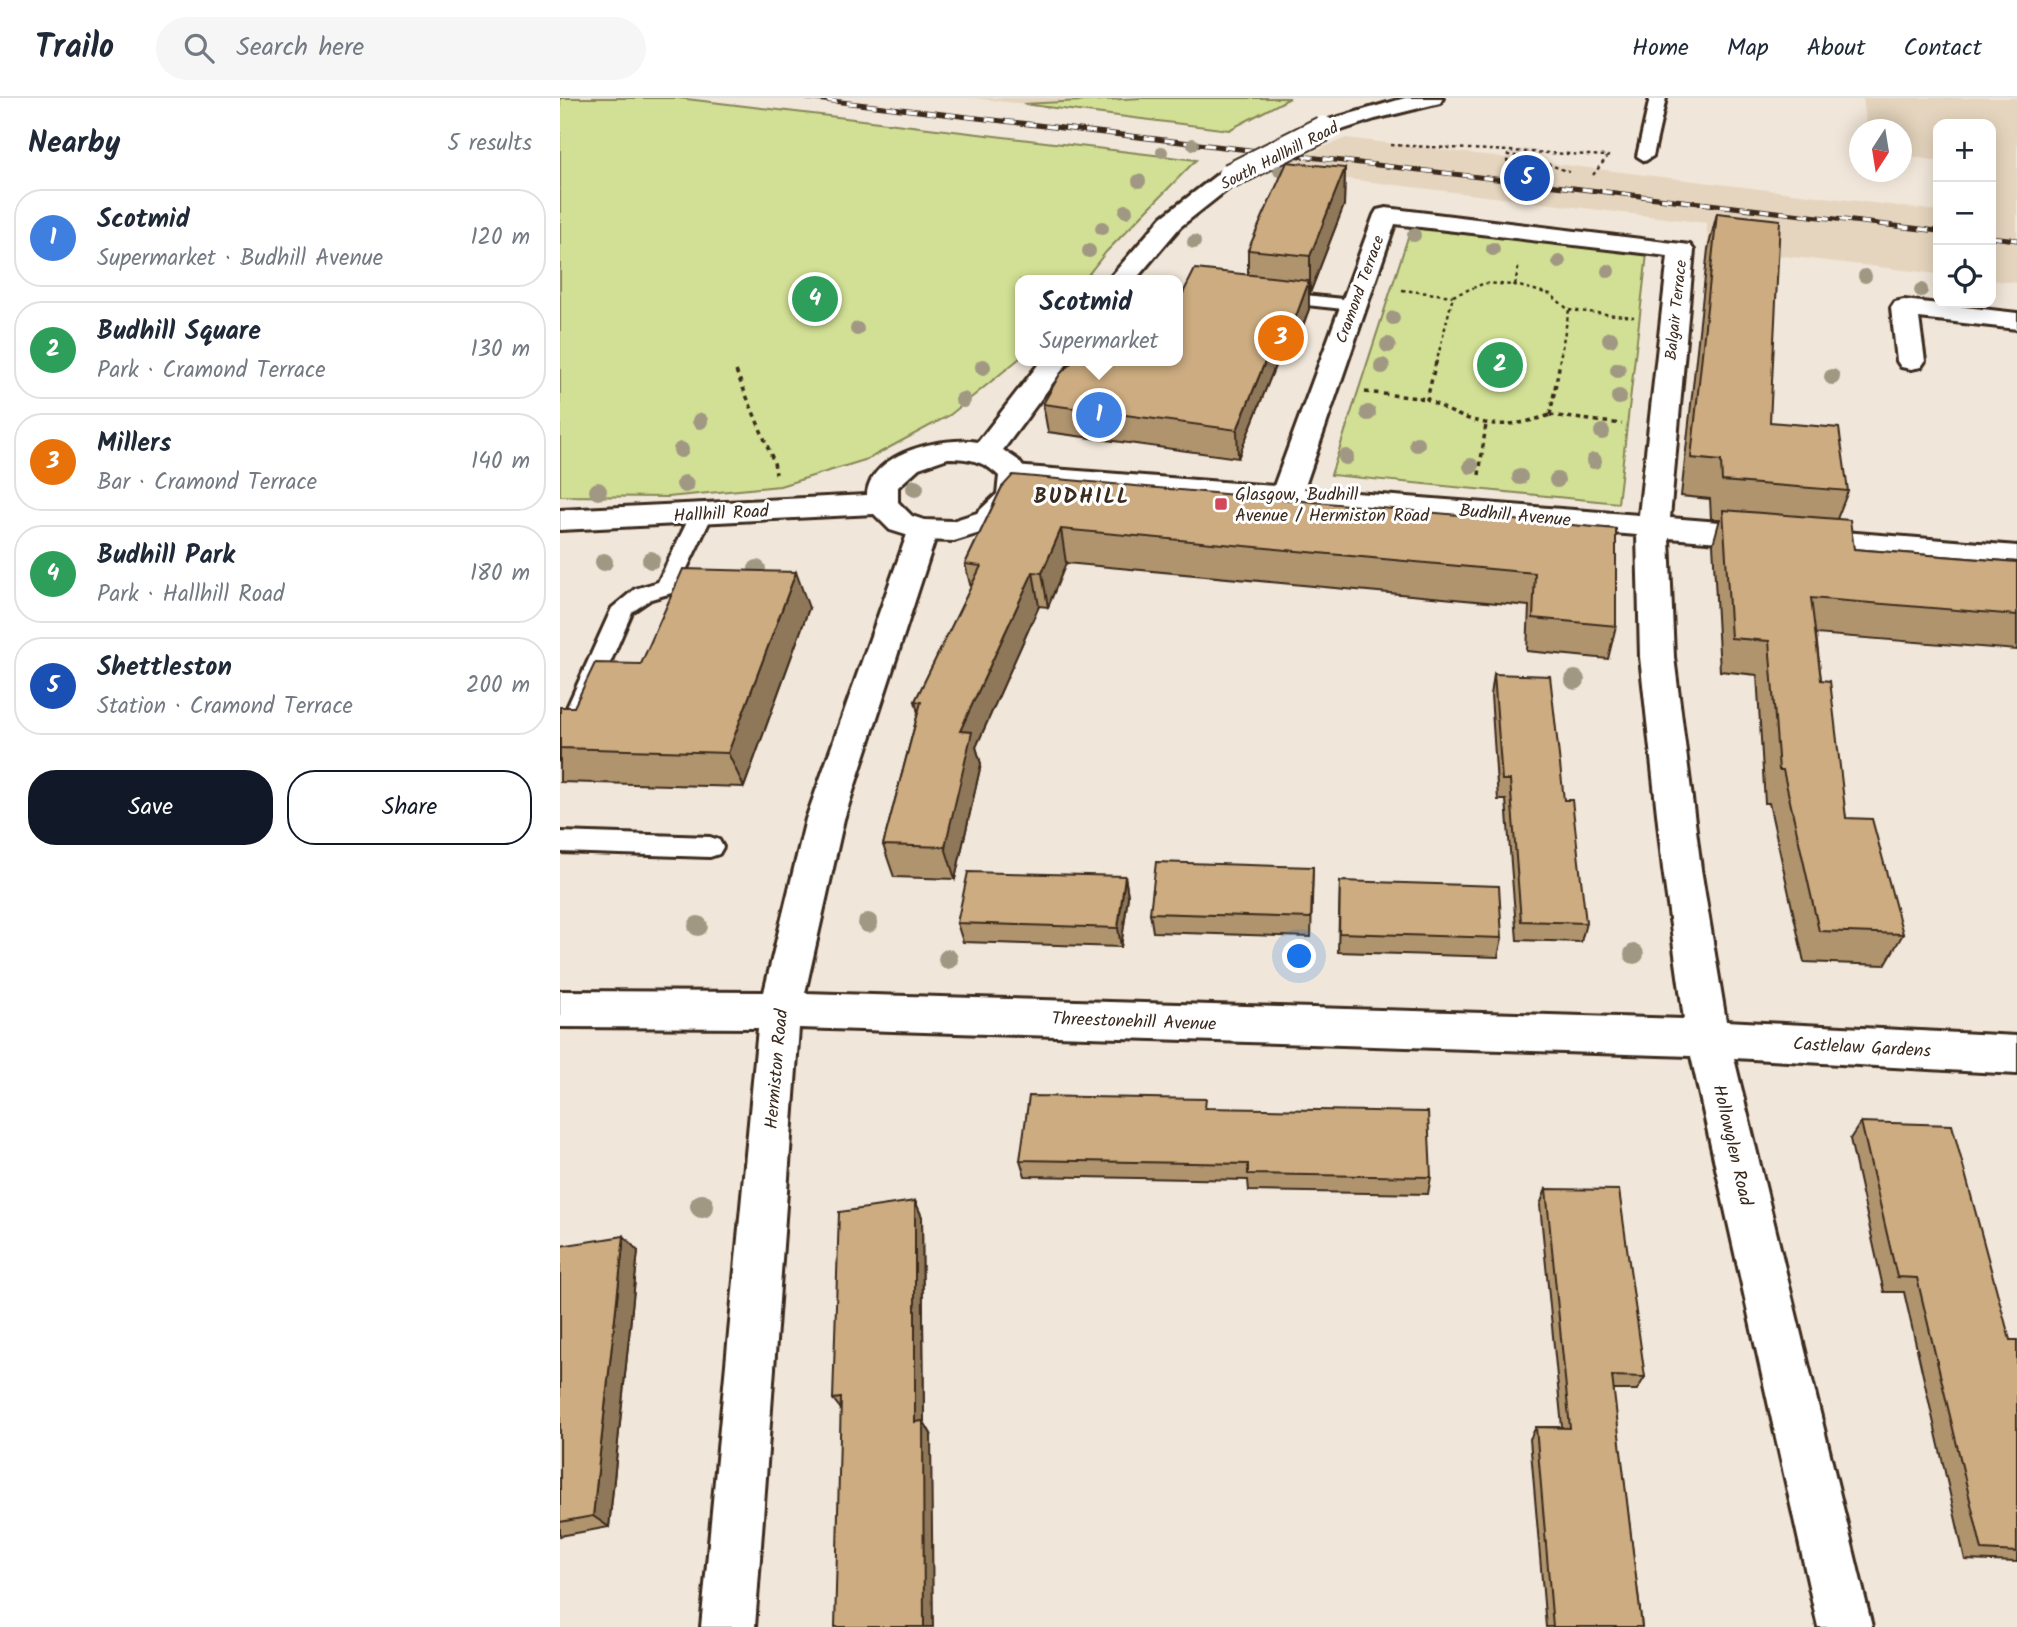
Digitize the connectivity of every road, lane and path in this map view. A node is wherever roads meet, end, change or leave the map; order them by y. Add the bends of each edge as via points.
1 (1432, 98) edge
2 (1658, 98) edge
3 (1386, 145) dead end
4 (1645, 156) dead end
5 (1569, 172) dead end
6 (1593, 175) dead end
7 (1527, 198) dead end
8 (1526, 232) joint
9 (1125, 275) edge
10 (1258, 295) edge
11 (1357, 295) junction
12 (1453, 296) junction
13 (1569, 310) junction
14 (2017, 321) edge
15 (1674, 322) junction
16 (1911, 361) dead end
17 (1051, 366) edge
18 (736, 371) dead end
19 (1324, 387) junction
20 (1427, 398) junction
21 (1550, 415) junction
22 (1486, 424) junction
23 (1663, 428) junction
24 (986, 452) junction
25 (1014, 475) junction
26 (1478, 476) dead end
27 (1286, 495) junction
28 (882, 504) junction
29 (782, 510) junction
30 (702, 514) junction
31 (560, 520) edge
32 (1653, 527) junction
33 (922, 530) junction
34 (2017, 556) edge
35 (1657, 657) joint
36 (560, 751) edge
37 (560, 842) edge
38 (710, 847) dead end
39 (560, 1009) edge
40 (780, 1010) junction
41 (1707, 1038) junction
42 (2017, 1055) edge
43 (728, 1627) edge
44 (1845, 1627) edge

1 - 9 street, South Hallhill Road, bridge via 1323,129 1230,176 1171,222
2 - 4 lane
3 - 6 path via 1608,156
5 - 7 path, bridge via 1532,158 1508,155 1507,162 1537,164
8 - 11 street, Cramond Terrace via 1386,215
8 - 15 street, Balgair Terrace via 1681,250
10 - 11 lane
11 - 12 path
11 - 19 street, Cramond Terrace
12 - 13 path via 1485,283 1515,285 1550,294
12 - 20 path
13 - 15 path
13 - 21 path
14 - 16 street via 1904,308
15 - 23 street, Balgair Terrace
17 - 24 street
18 - 29 path via 774,462
19 - 20 path
19 - 27 street, Cramond Terrace
20 - 22 path via 1457,417
21 - 22 path via 1524,424
21 - 23 path
22 - 26 path
23 - 32 street, Balgair Terrace
24 - 25 street
24 - 28 street via 946,449 908,461 883,485
25 - 27 street, Budhill Avenue
25 - 33 street via 1012,497 988,520 954,531
27 - 32 street, Budhill Avenue
28 - 29 street, Hallhill Road
28 - 33 street via 901,523
29 - 30 street, Hallhill Road
30 - 31 street, Hallhill Road
30 - 36 lane via 667,587 643,594 623,608
32 - 34 street, Budhill Avenue
32 - 35 street, Balgair Terrace
33 - 40 street, Hermiston Road via 825,818
35 - 41 street, Hollowglen Road
37 - 38 lane
39 - 40 street, Threestonehill Avenue
40 - 41 street, Threestonehill Avenue
40 - 43 street, Hermiston Road
41 - 42 street, Castlelaw Gardens
41 - 44 street, Hollowglen Road

